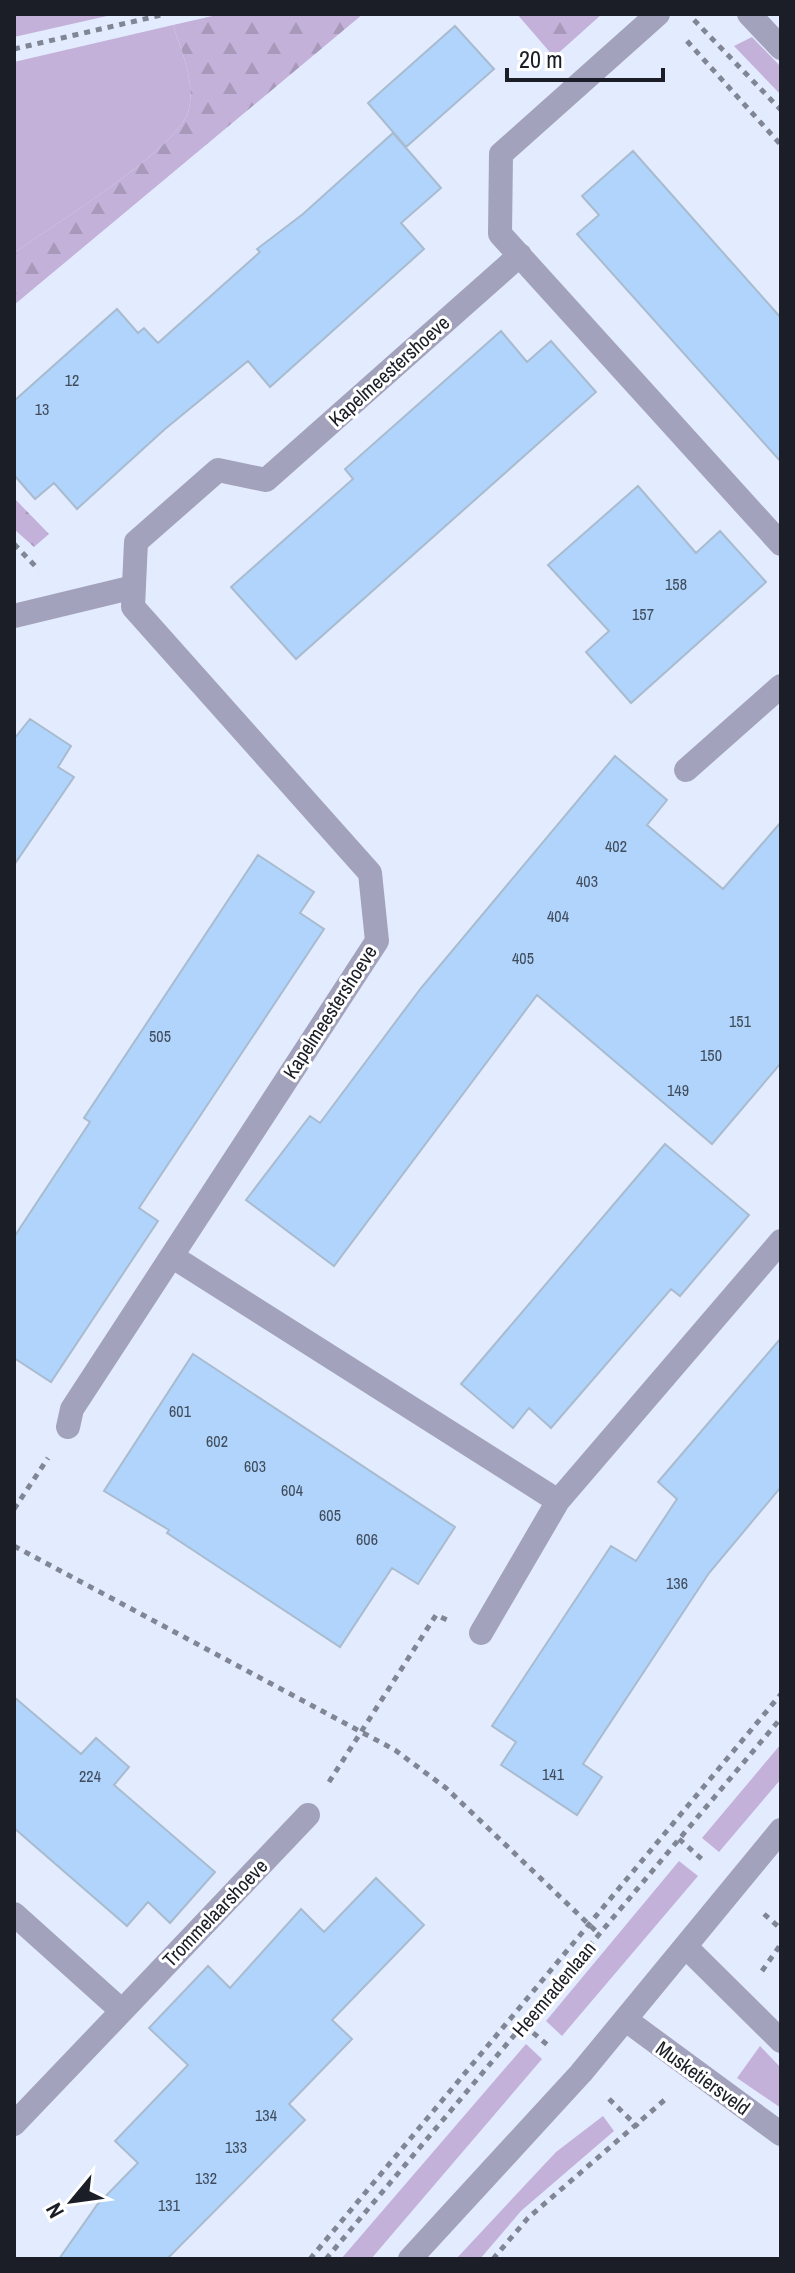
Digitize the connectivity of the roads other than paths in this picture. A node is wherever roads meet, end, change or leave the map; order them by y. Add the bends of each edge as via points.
1 (658, 14) edge
2 (749, 14) edge
3 (781, 48) edge
4 (520, 255) junction
5 (781, 544) edge
6 (134, 587) junction
7 (14, 616) edge
8 (781, 686) edge
9 (686, 770) dead end
10 (781, 1241) edge
11 (173, 1257) junction
12 (68, 1427) road end
13 (558, 1501) junction
14 (481, 1633) road end
15 (308, 1815) road end
16 (781, 1830) edge
17 (14, 1914) edge
18 (686, 1947) junction
19 (122, 2011) junction
20 (626, 2020) junction
21 (781, 2041) edge
22 (14, 2124) edge
23 (781, 2134) edge
24 (410, 2259) edge

1 - 4 street via 501,154 500,234
2 - 3 street
4 - 5 street
4 - 6 street, Kapelmeestershoeve via 266,480 218,470 136,542
6 - 7 street
6 - 11 street, Kapelmeestershoeve via 133,607 370,873 377,941
8 - 9 street
10 - 13 street
11 - 12 street, Kapelmeestershoeve via 72,1409
11 - 13 street
13 - 14 street
15 - 19 street, Trommelaarshoeve
16 - 18 street
17 - 19 street
18 - 20 street
18 - 21 street
19 - 22 street, Trommelaarshoeve
20 - 23 street, Musketiersveld
20 - 24 street

